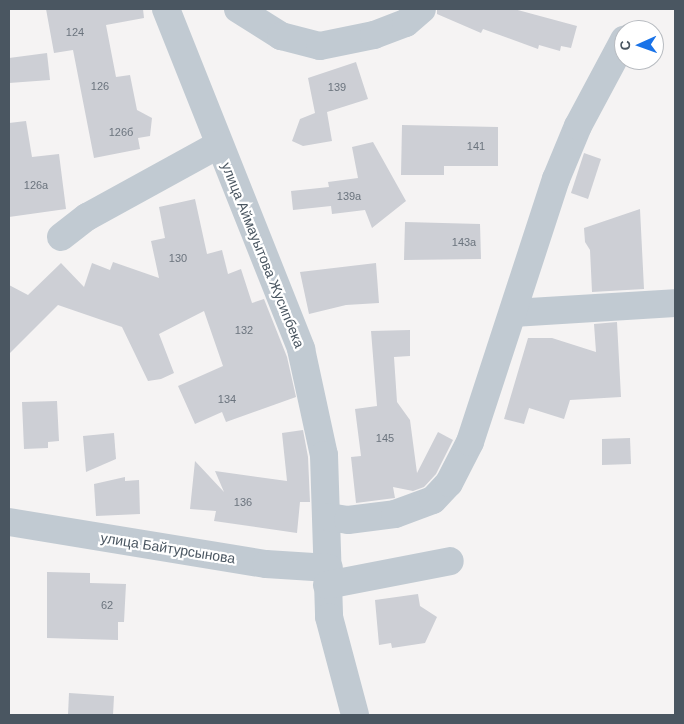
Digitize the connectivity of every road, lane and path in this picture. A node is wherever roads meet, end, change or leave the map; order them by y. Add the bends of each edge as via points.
1 (166, 9) edge
2 (238, 9) edge
3 (422, 9) edge
4 (614, 59) edge
5 (218, 145) junction
6 (61, 237) dead end
7 (675, 303) edge
8 (513, 313) junction
9 (329, 517) junction
10 (9, 522) edge
11 (450, 561) dead end
12 (328, 577) junction
13 (355, 715) edge

1 - 5 street, улица Аймауытова Жусипбека
2 - 3 street via 282,36 320,46 374,36 406,23
4 - 8 street via 578,126 556,179
5 - 6 street via 87,217
5 - 9 street, улица Аймауытова Жусипбека via 301,349 324,455
7 - 8 street
8 - 9 street via 470,442 449,483 432,500 395,514 348,520
9 - 12 street, улица Аймауытова Жусипбека
10 - 12 street, улица Байтурсынова
11 - 12 street, улица Байтурсынова
12 - 13 street, улица Аймауытова Жусипбека via 330,617

